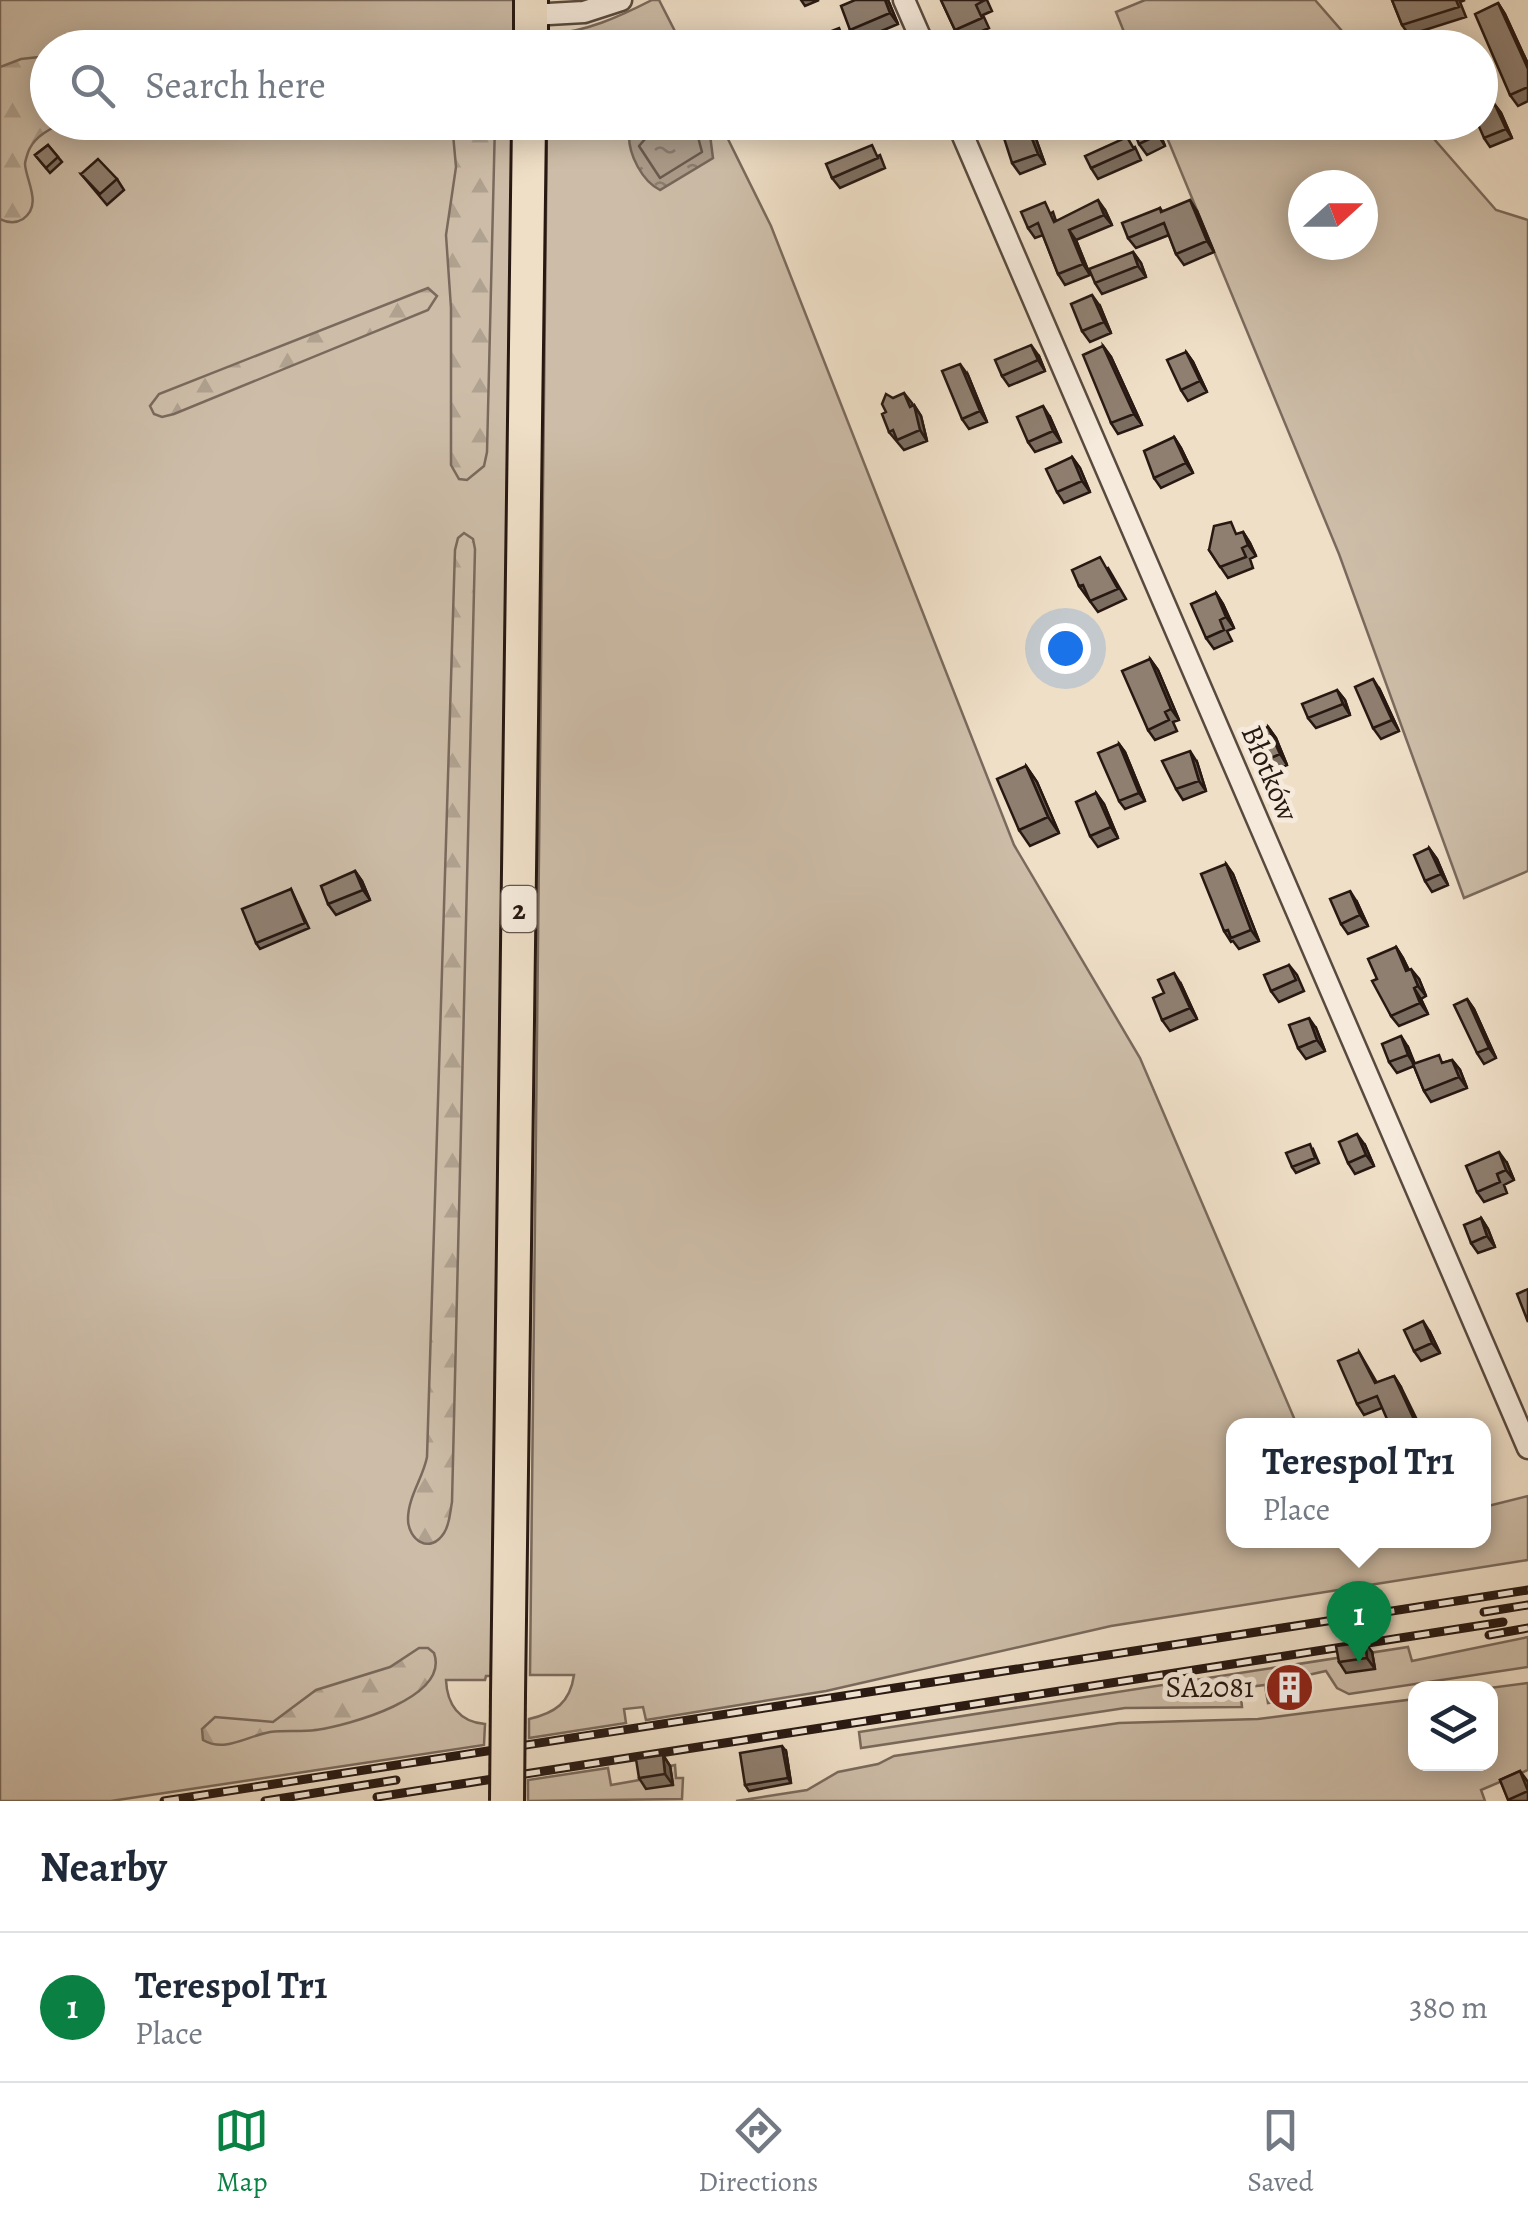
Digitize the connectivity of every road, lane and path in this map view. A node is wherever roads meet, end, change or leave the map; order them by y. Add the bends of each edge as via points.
1 (622, 0) edge
2 (904, 0) edge
3 (531, 21) edge
4 (916, 30) edge
5 (529, 140) edge
6 (965, 140) edge
7 (1528, 1448) edge
8 (506, 1801) edge

1 - 3 street
2 - 4 street
5 - 8 highway, 2, bridge
6 - 7 street, Błotków

